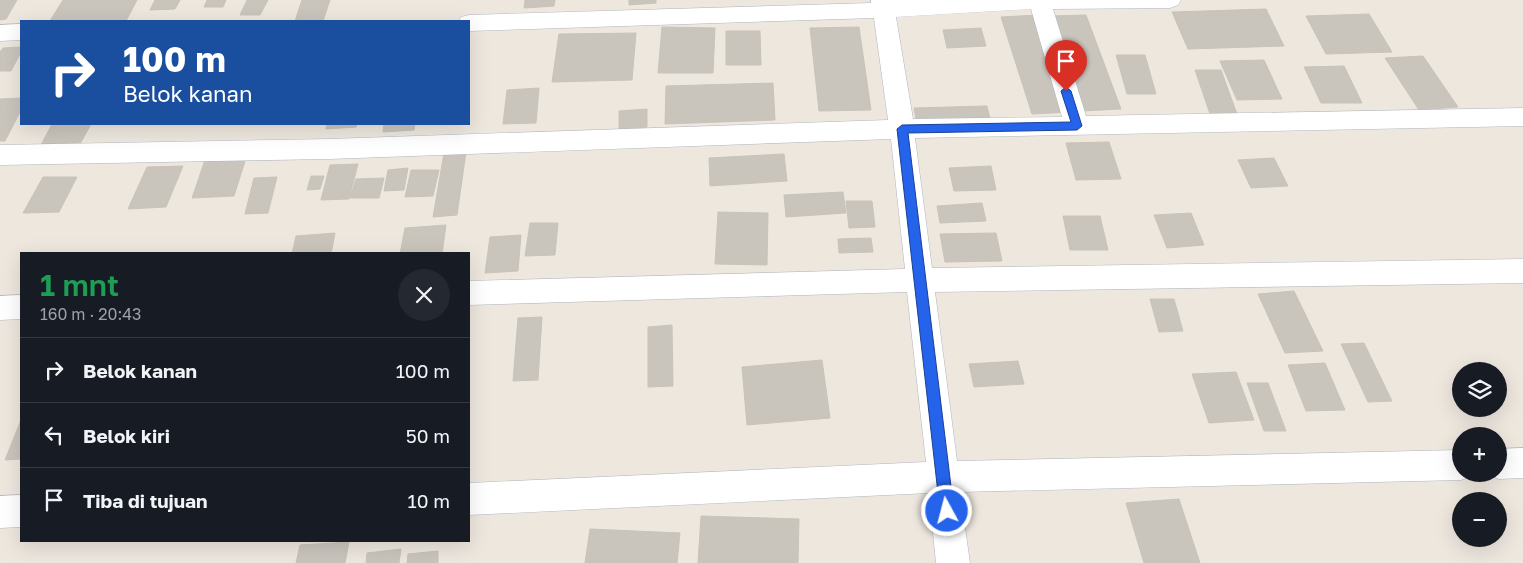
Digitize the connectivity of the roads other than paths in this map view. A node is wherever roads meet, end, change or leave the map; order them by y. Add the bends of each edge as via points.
1 (1170, 0) edge
2 (1040, 3) junction
3 (883, 5) edge
4 (470, 23) edge
5 (20, 32) edge
6 (0, 33) edge
7 (1523, 117) edge
8 (1077, 126) junction
9 (902, 129) junction
10 (0, 155) edge
11 (1523, 271) edge
12 (920, 280) junction
13 (470, 293) edge
14 (20, 307) edge
15 (0, 308) edge
16 (1523, 463) edge
17 (1452, 464) edge
18 (1507, 464) edge
19 (943, 477) junction
20 (470, 499) edge
21 (20, 511) edge
22 (0, 512) edge
23 (953, 563) edge

1 - 2 street
2 - 3 street
2 - 8 street
3 - 4 street
3 - 9 street
5 - 6 street
7 - 8 street
8 - 9 street
9 - 10 street via 329,149
9 - 12 street
11 - 12 street
12 - 13 street
12 - 19 street
14 - 15 street
16 - 18 street
17 - 19 street
19 - 20 street
19 - 23 street
21 - 22 street

